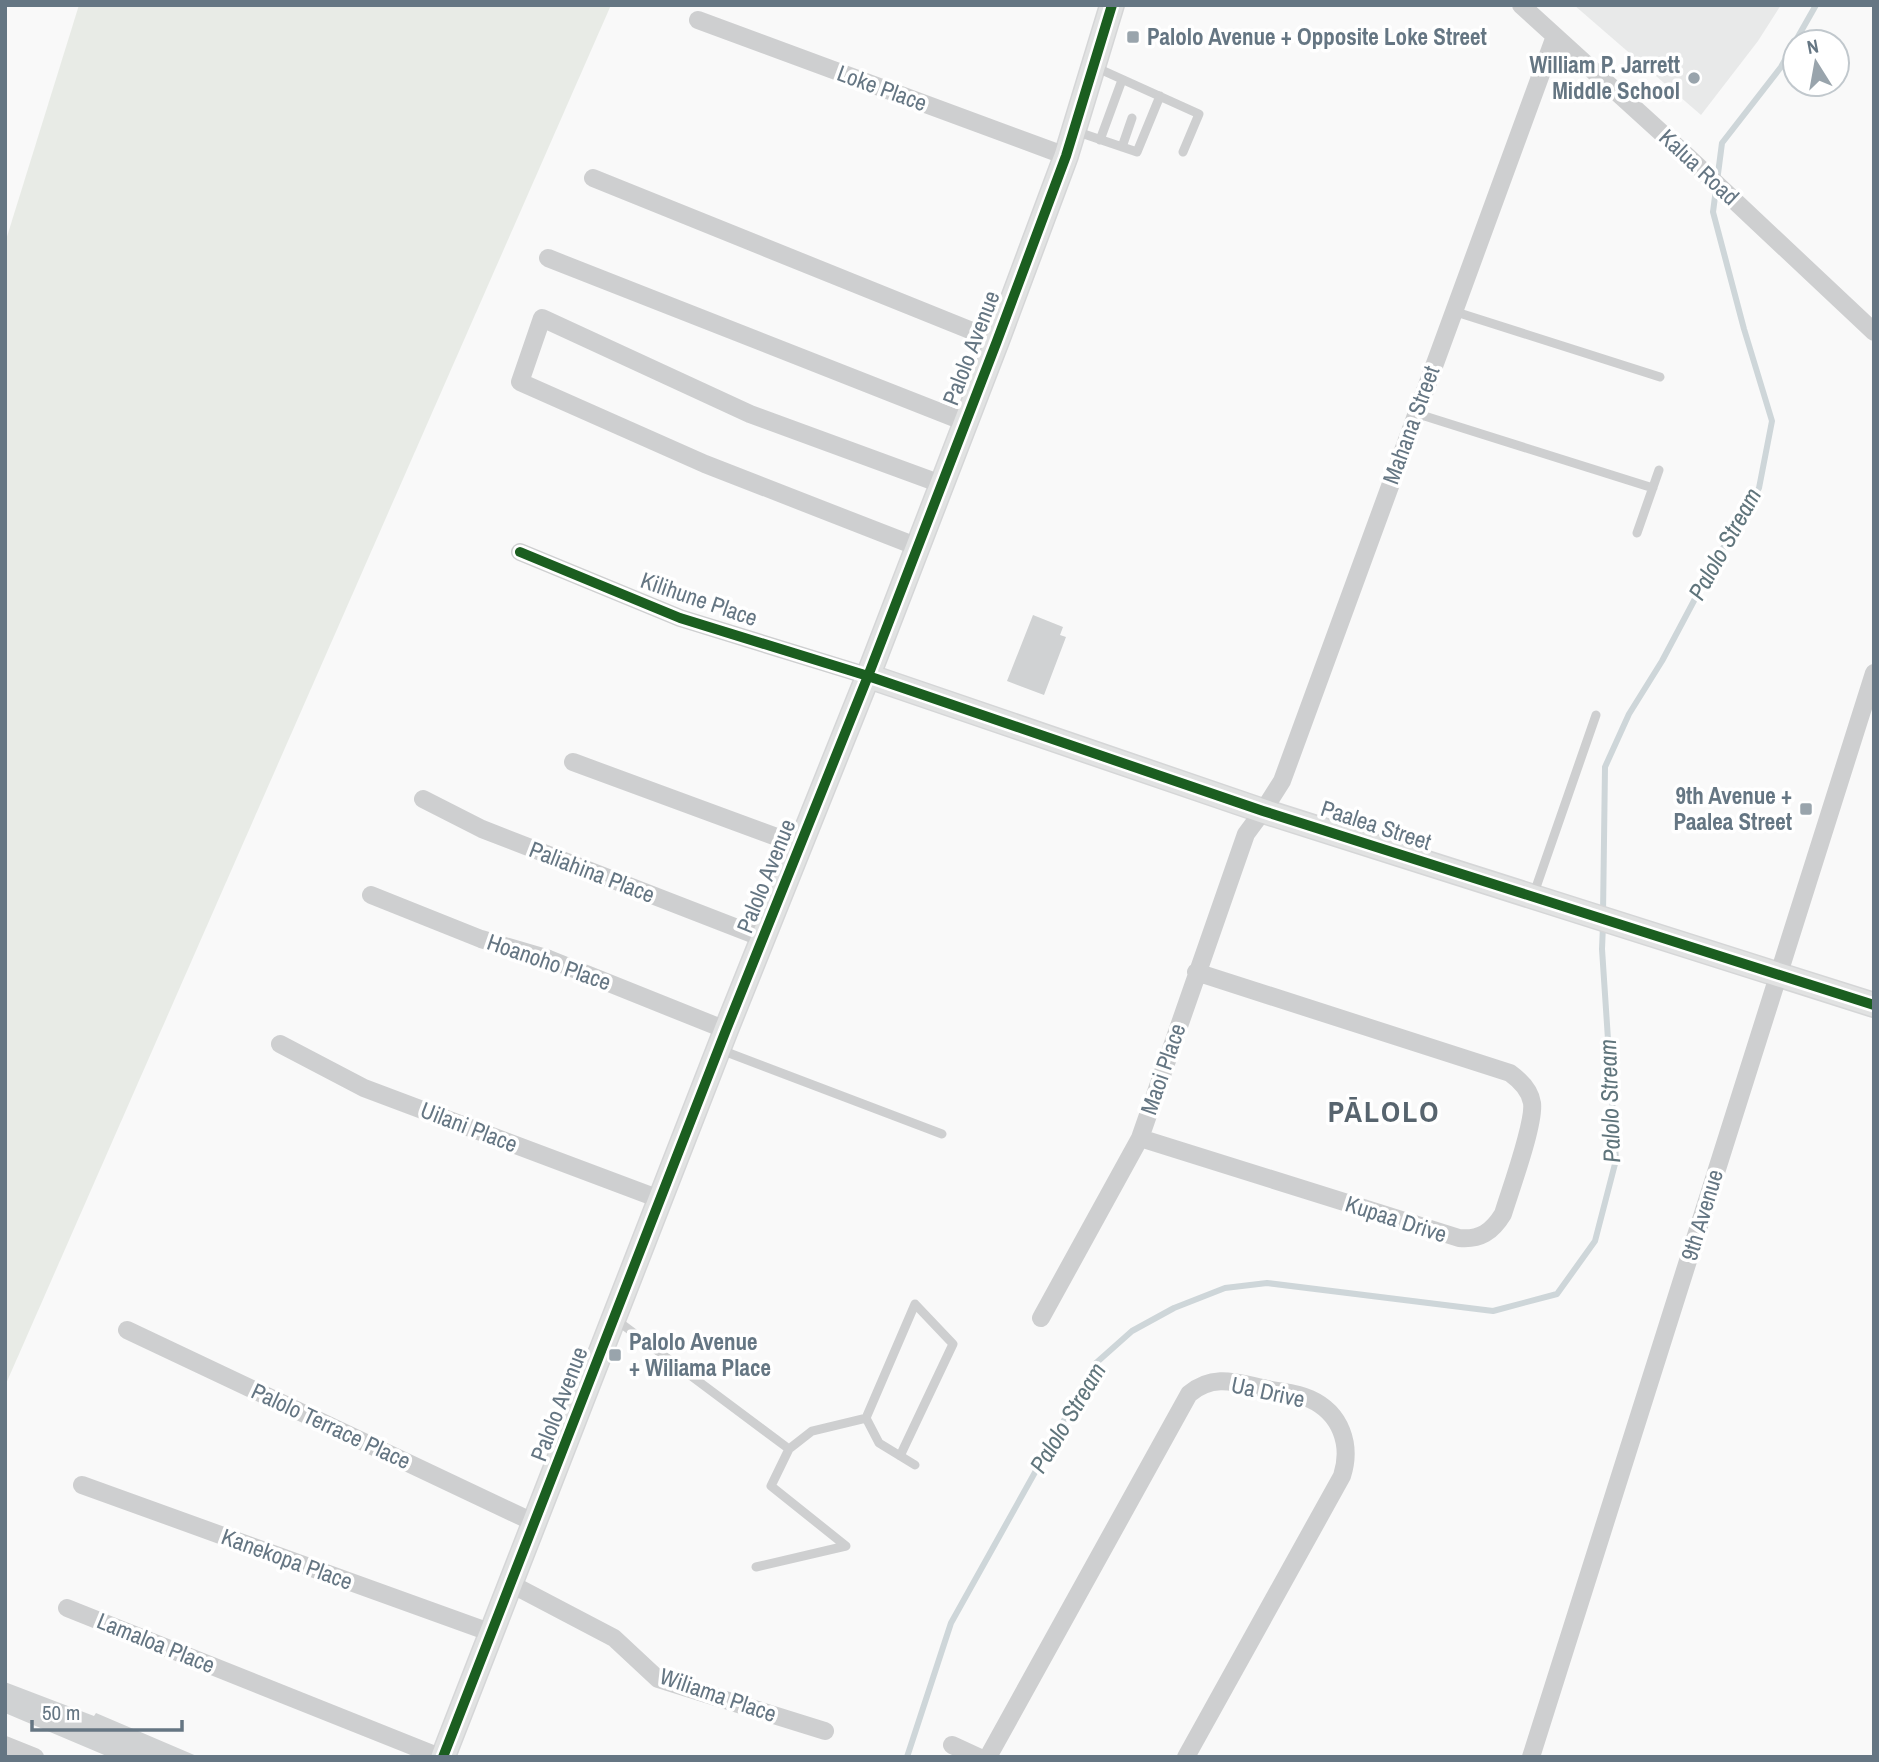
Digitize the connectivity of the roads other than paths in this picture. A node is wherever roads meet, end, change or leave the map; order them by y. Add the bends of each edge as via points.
1 (1112, 5) edge
2 (1521, 5) edge
3 (698, 20) dead end
4 (1555, 36) junction
5 (1093, 67) junction
6 (1122, 80) junction
7 (1160, 96) junction
8 (1132, 118) dead end
9 (1074, 131) junction
10 (1100, 139) junction
11 (1122, 147) junction
12 (1183, 152) dead end
13 (1066, 156) junction
14 (593, 178) dead end
15 (548, 258) dead end
16 (1452, 311) junction
17 (1874, 332) edge
18 (997, 341) junction
19 (1660, 377) dead end
20 (1415, 414) junction
21 (965, 422) junction
22 (1659, 470) dead end
23 (941, 484) junction
24 (1653, 488) junction
25 (1637, 533) dead end
26 (918, 547) junction
27 (520, 552) dead end
28 (1874, 673) edge
29 (868, 676) junction
30 (1596, 715) dead end
31 (573, 762) dead end
32 (423, 799) dead end
33 (1264, 811) junction
34 (801, 846) junction
35 (371, 895) dead end
36 (1533, 898) junction
37 (763, 938) junction
38 (1196, 972) junction
39 (1778, 974) junction
40 (1874, 1005) edge
41 (722, 1040) junction
42 (280, 1044) dead end
43 (942, 1134) dead end
44 (1140, 1138) junction
45 (662, 1200) junction
46 (1041, 1318) dead end
47 (615, 1319) junction
48 (127, 1330) dead end
49 (866, 1418) junction
50 (789, 1449) junction
51 (900, 1456) junction
52 (915, 1465) dead end
53 (82, 1485) dead end
54 (535, 1523) junction
55 (756, 1567) dead end
56 (511, 1584) junction
57 (67, 1608) dead end
58 (492, 1633) junction
59 (825, 1731) dead end
60 (5, 1745) edge
61 (953, 1745) dead end
62 (35, 1757) edge
63 (441, 1757) edge
64 (978, 1757) edge
65 (988, 1757) edge
66 (1186, 1757) edge
67 (1531, 1757) edge

1 - 5 street, Palolo Avenue
2 - 4 street, Kalua Road
3 - 13 street, Loke Place
4 - 16 street, Mahana Street
4 - 17 street, Kalua Road
5 - 6 lane
5 - 9 street, Palolo Avenue
6 - 7 lane via 1141,94
6 - 10 lane
7 - 11 lane via 1137,152
7 - 12 lane via 1199,114
8 - 11 lane
9 - 10 lane
9 - 13 street, Palolo Avenue
10 - 11 lane
13 - 18 street, Palolo Avenue
14 - 18 street
15 - 21 street
16 - 19 lane
16 - 20 street, Mahana Street
18 - 21 street, Palolo Avenue
20 - 24 lane
20 - 33 street, Mahana Street via 1282,781
21 - 23 street, Palolo Avenue
22 - 24 lane
23 - 26 street, Palolo Avenue
23 - 26 street via 750,414 542,318 520,382 705,464
24 - 25 lane
26 - 29 street, Palolo Avenue
27 - 29 street, Kilihune Place via 680,618
28 - 39 street, 9th Avenue
29 - 33 street, Paalea Street
29 - 34 street, Palolo Avenue
30 - 36 lane
31 - 34 street
32 - 37 street, Paliahina Place via 482,830
33 - 36 street, Paalea Street
33 - 38 street, Maoi Place via 1246,834
34 - 37 street, Palolo Avenue
35 - 41 street, Hoanoho Place via 481,939 549,959
36 - 39 street, Paalea Street
37 - 41 street, Palolo Avenue
38 - 44 street, Maoi Place
38 - 44 street, Kupaa Drive via 1510,1073 1519,1080 1528,1091 1532,1114 1503,1214 1485,1235 1459,1238
39 - 40 street, Paalea Street
39 - 67 street, 9th Avenue
41 - 43 lane
41 - 45 street, Palolo Avenue
42 - 45 street, Uilani Place via 364,1087
44 - 46 street, Maoi Place
45 - 47 street, Palolo Avenue
47 - 50 lane
47 - 54 street, Palolo Avenue
48 - 54 street, Palolo Terrace Place
49 - 50 lane via 812,1431
49 - 51 lane via 879,1443
49 - 51 lane via 915,1304 953,1344
50 - 55 lane via 771,1486 846,1546
51 - 52 lane
53 - 58 street, Kanekopa Place
54 - 56 street, Palolo Avenue
56 - 58 street, Palolo Avenue
56 - 59 street, Wiliama Place via 614,1638 658,1679
57 - 63 street, Lamaloa Place
58 - 63 street, Palolo Avenue
60 - 62 street
61 - 64 street
65 - 66 street, Ua Drive via 1189,1394 1216,1381 1307,1398 1334,1417 1346,1440 1347,1462

